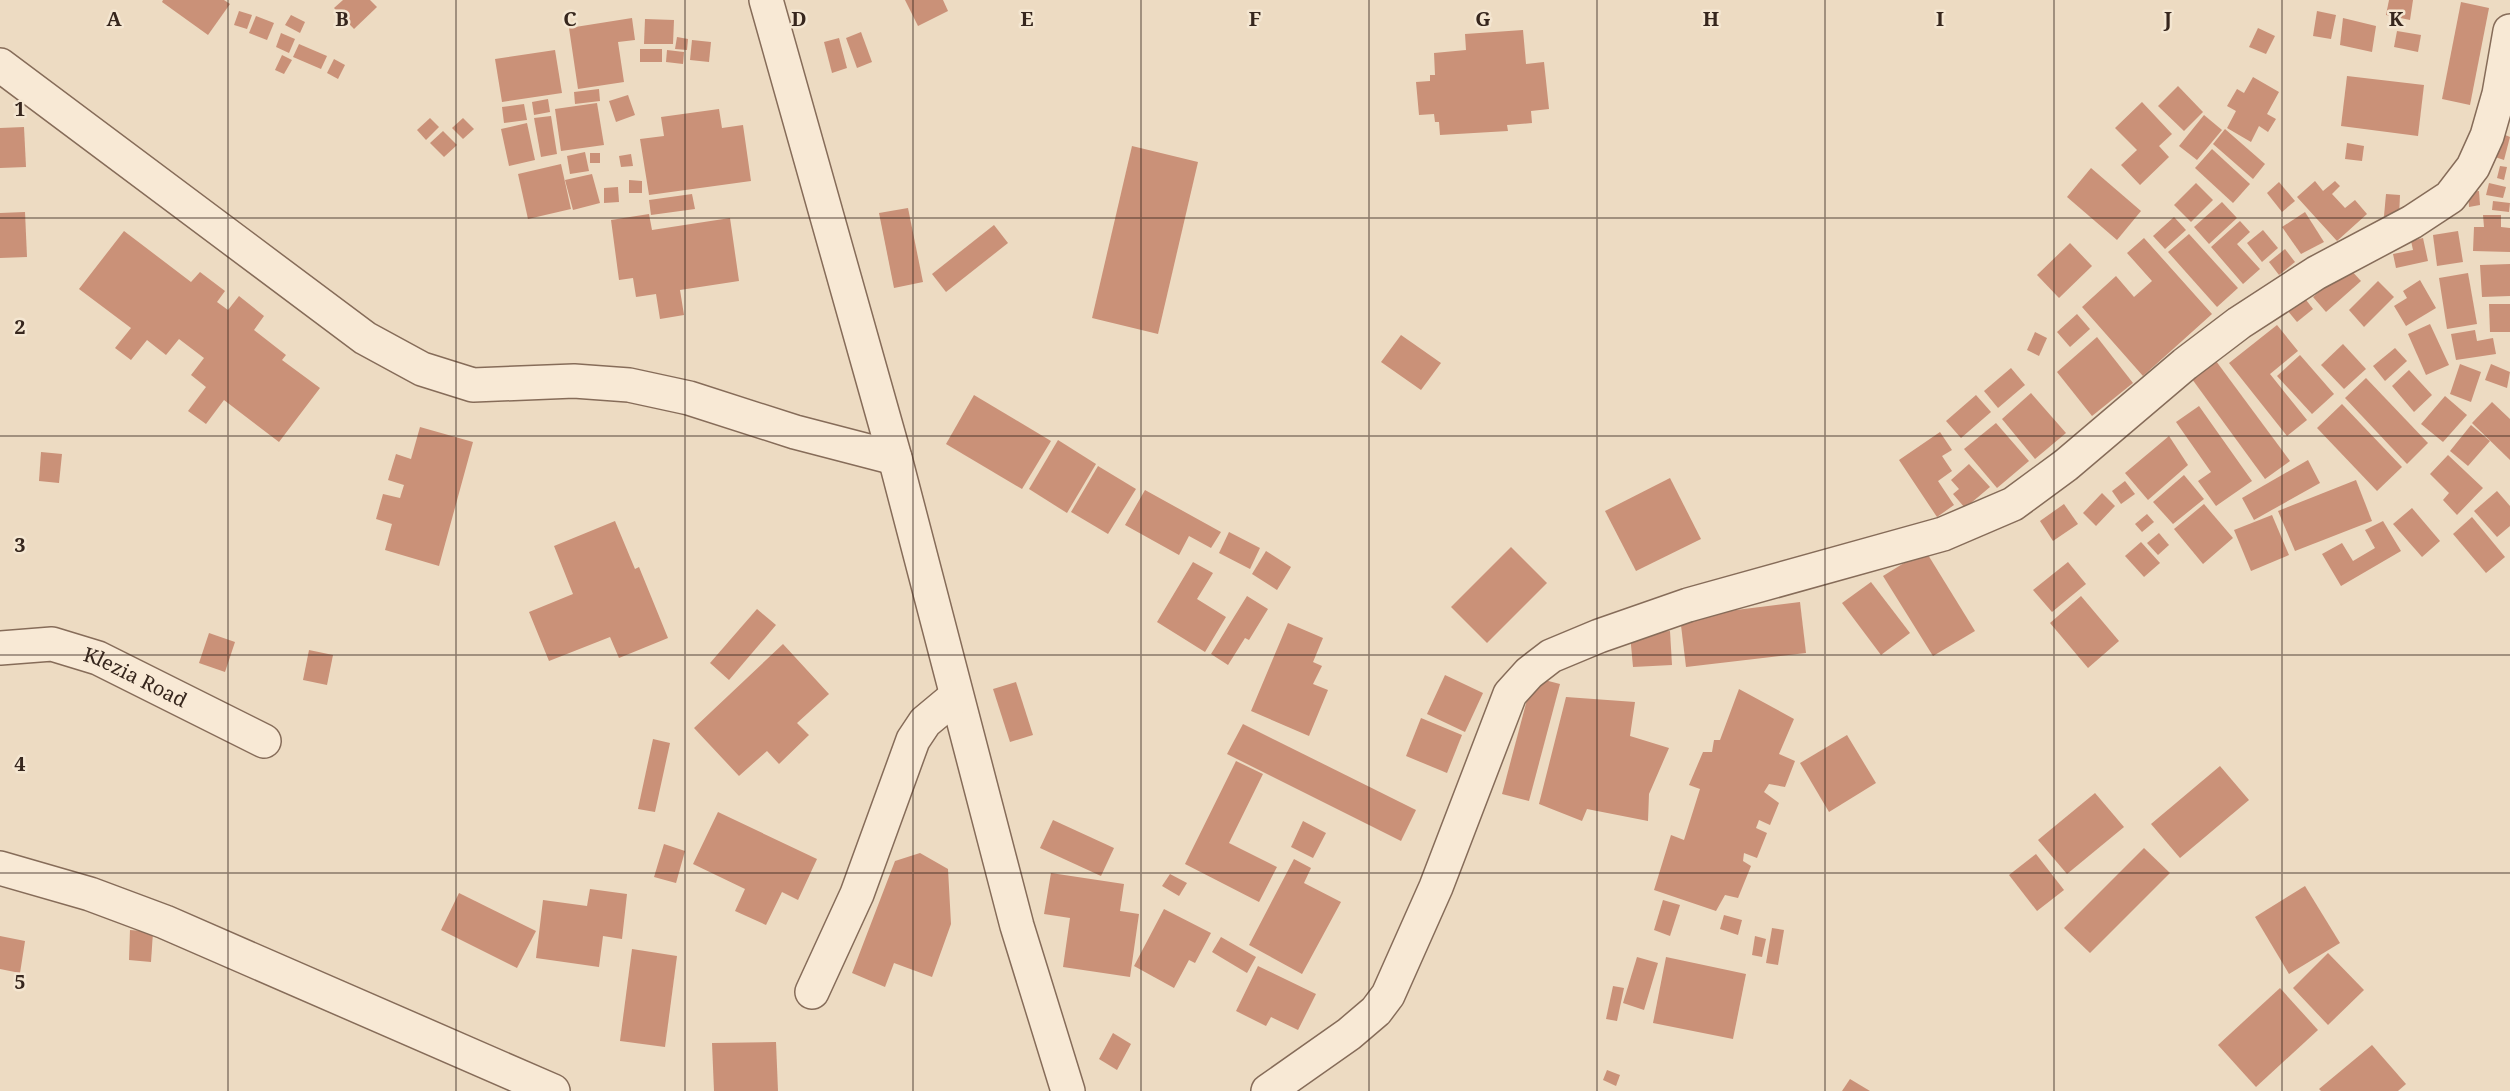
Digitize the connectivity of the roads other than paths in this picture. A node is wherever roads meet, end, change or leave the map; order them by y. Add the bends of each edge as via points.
1 (766, 0) edge
2 (2510, 32) edge
3 (0, 65) edge
4 (895, 458) junction
5 (0, 648) edge
6 (955, 698) junction
7 (264, 741) dead end
8 (0, 868) edge
9 (812, 992) dead end
10 (553, 1091) edge
11 (1068, 1091) edge
12 (1268, 1091) edge

1 - 4 street
2 - 12 street via 2487,136 2474,167 2450,197 2316,273 2239,323 2013,504 1943,534 1710,598 1599,636 1551,656 1529,673 1510,694 1436,887 1388,995 1349,1034
3 - 4 street via 365,338 422,369 473,385 574,381 629,385 689,398 795,432
4 - 6 street
5 - 7 street, Klezia Road via 52,644 99,658
6 - 9 street via 925,722 913,740 856,894
6 - 11 street via 1017,926
8 - 10 street via 90,894 165,922

